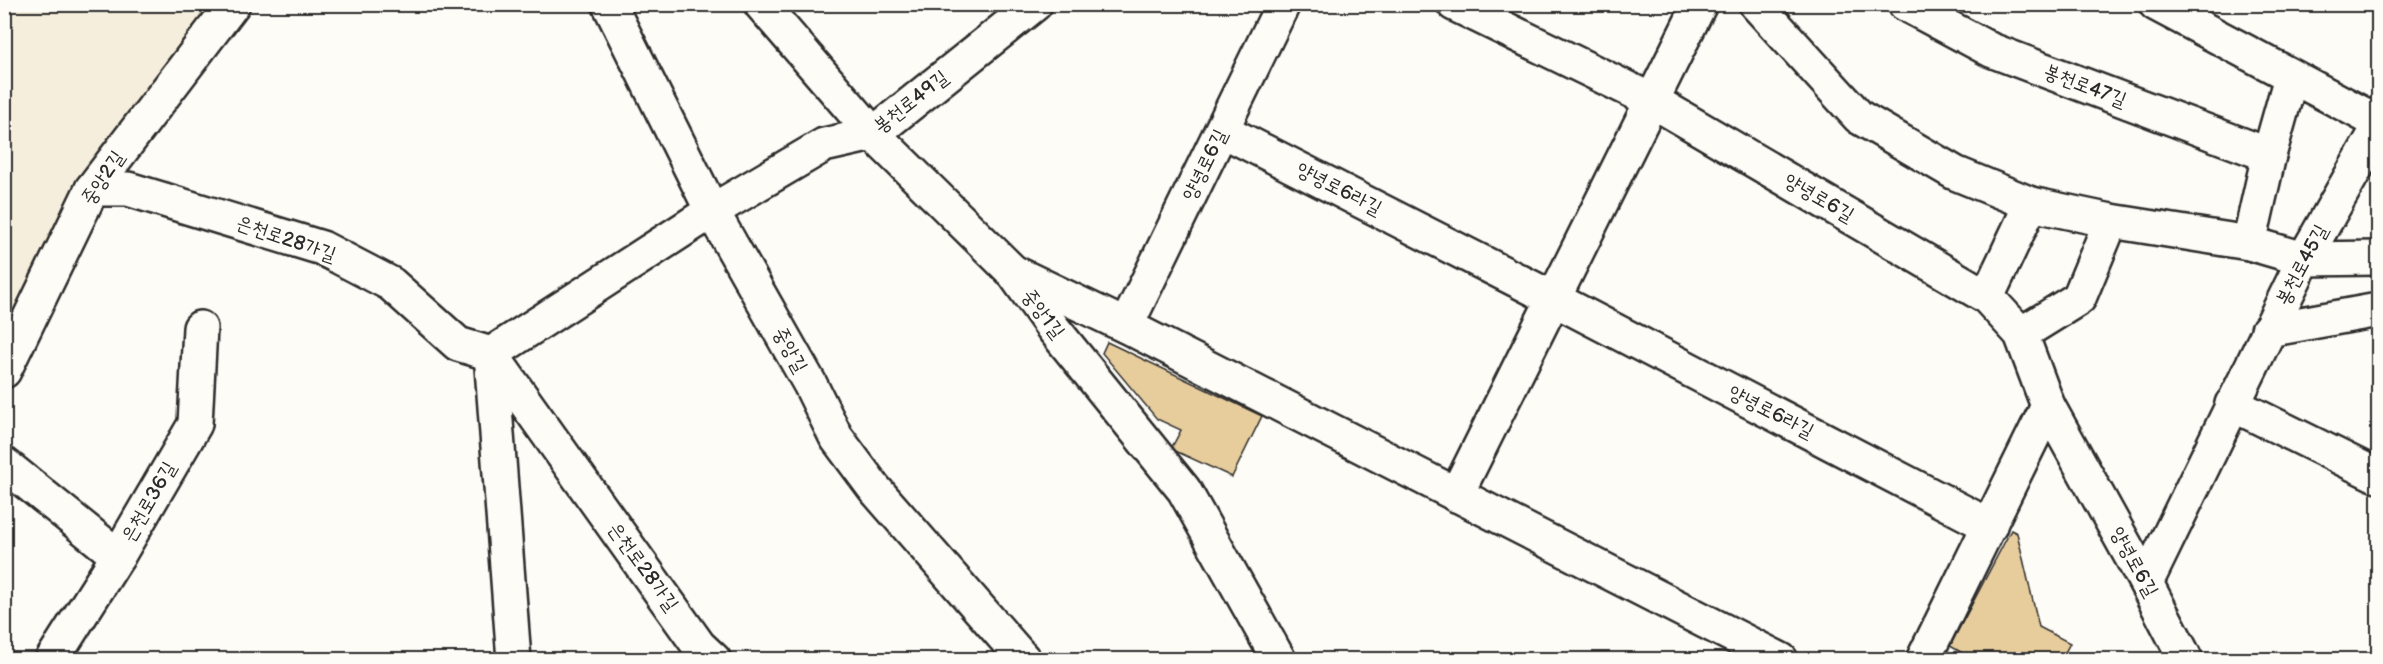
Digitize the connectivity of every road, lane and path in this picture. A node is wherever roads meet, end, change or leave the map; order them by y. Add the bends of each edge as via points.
1 (232, 4) edge
2 (609, 4) edge
3 (760, 4) edge
4 (1035, 4) edge
5 (1283, 4) edge
6 (1454, 4) edge
7 (1700, 4) edge
8 (1756, 4) edge
9 (1905, 4) edge
10 (2156, 4) edge
11 (2291, 77) junction
12 (1651, 100) junction
13 (2379, 122) edge
14 (2379, 129) edge
15 (1222, 130) junction
16 (873, 134) junction
17 (2269, 155) junction
18 (92, 189) junction
19 (2031, 204) junction
20 (712, 211) junction
21 (2111, 221) junction
22 (2249, 243) junction
23 (2379, 258) edge
24 (2304, 259) junction
25 (1012, 272) junction
26 (1988, 297) junction
27 (1552, 298) junction
28 (2379, 310) edge
29 (1126, 326) junction
30 (200, 328) dead end
31 (2268, 330) junction
32 (2021, 334) junction
33 (491, 354) junction
34 (4, 371) edge
35 (2232, 404) junction
36 (2048, 406) junction
37 (4, 464) edge
38 (2379, 476) edge
39 (1456, 495) junction
40 (1990, 526) junction
41 (118, 556) junction
42 (2146, 583) junction
43 (52, 660) edge
44 (514, 660) edge
45 (714, 660) edge
46 (1024, 660) edge
47 (1279, 660) edge
48 (1781, 660) edge
49 (1923, 660) edge
50 (2186, 660) edge

1 - 18 street, 중앙2길
2 - 20 street, 중앙길
3 - 16 street, 중앙1길
4 - 16 street, 봉천로49길
5 - 15 street, 양녕로6길
6 - 12 street, 양녕로6길
7 - 12 street
8 - 19 street via 1859,117 1954,173
9 - 17 street, 봉천로47길 via 1991,51
10 - 11 street
11 - 13 street
11 - 17 street
12 - 26 street, 양녕로6길
12 - 27 street
14 - 24 street, 봉천로45길
15 - 27 street, 양녕로6라길
15 - 29 street, 양녕로6길
16 - 20 street, 봉천로49길 via 824,145
16 - 25 street, 중앙1길
17 - 22 street
18 - 33 street, 은천로28가길 via 128,189 322,248 391,284 458,344
18 - 34 street, 중앙2길
19 - 21 street
19 - 26 street
20 - 33 street
20 - 46 street, 중앙길 via 836,437 874,488
21 - 22 street
21 - 32 street via 2079,298
22 - 24 street
23 - 24 street
24 - 31 street, 봉천로45길
25 - 29 street
25 - 47 street, 중앙1길 via 1184,490
26 - 32 street, 양녕로6길
27 - 39 street
27 - 40 street, 양녕로6라길
28 - 31 street
29 - 39 street
30 - 41 street, 은천로36길 via 195,424
31 - 35 street, 봉천로45길
32 - 36 street, 양녕로6길
33 - 44 street
33 - 45 street, 은천로28가길 via 699,646
35 - 38 street
35 - 42 street, 봉천로45길
36 - 40 street
36 - 42 street, 양녕로6길
37 - 41 street
39 - 48 street
40 - 49 street
41 - 43 street, 은천로36길
42 - 50 street, 양녕로6길

